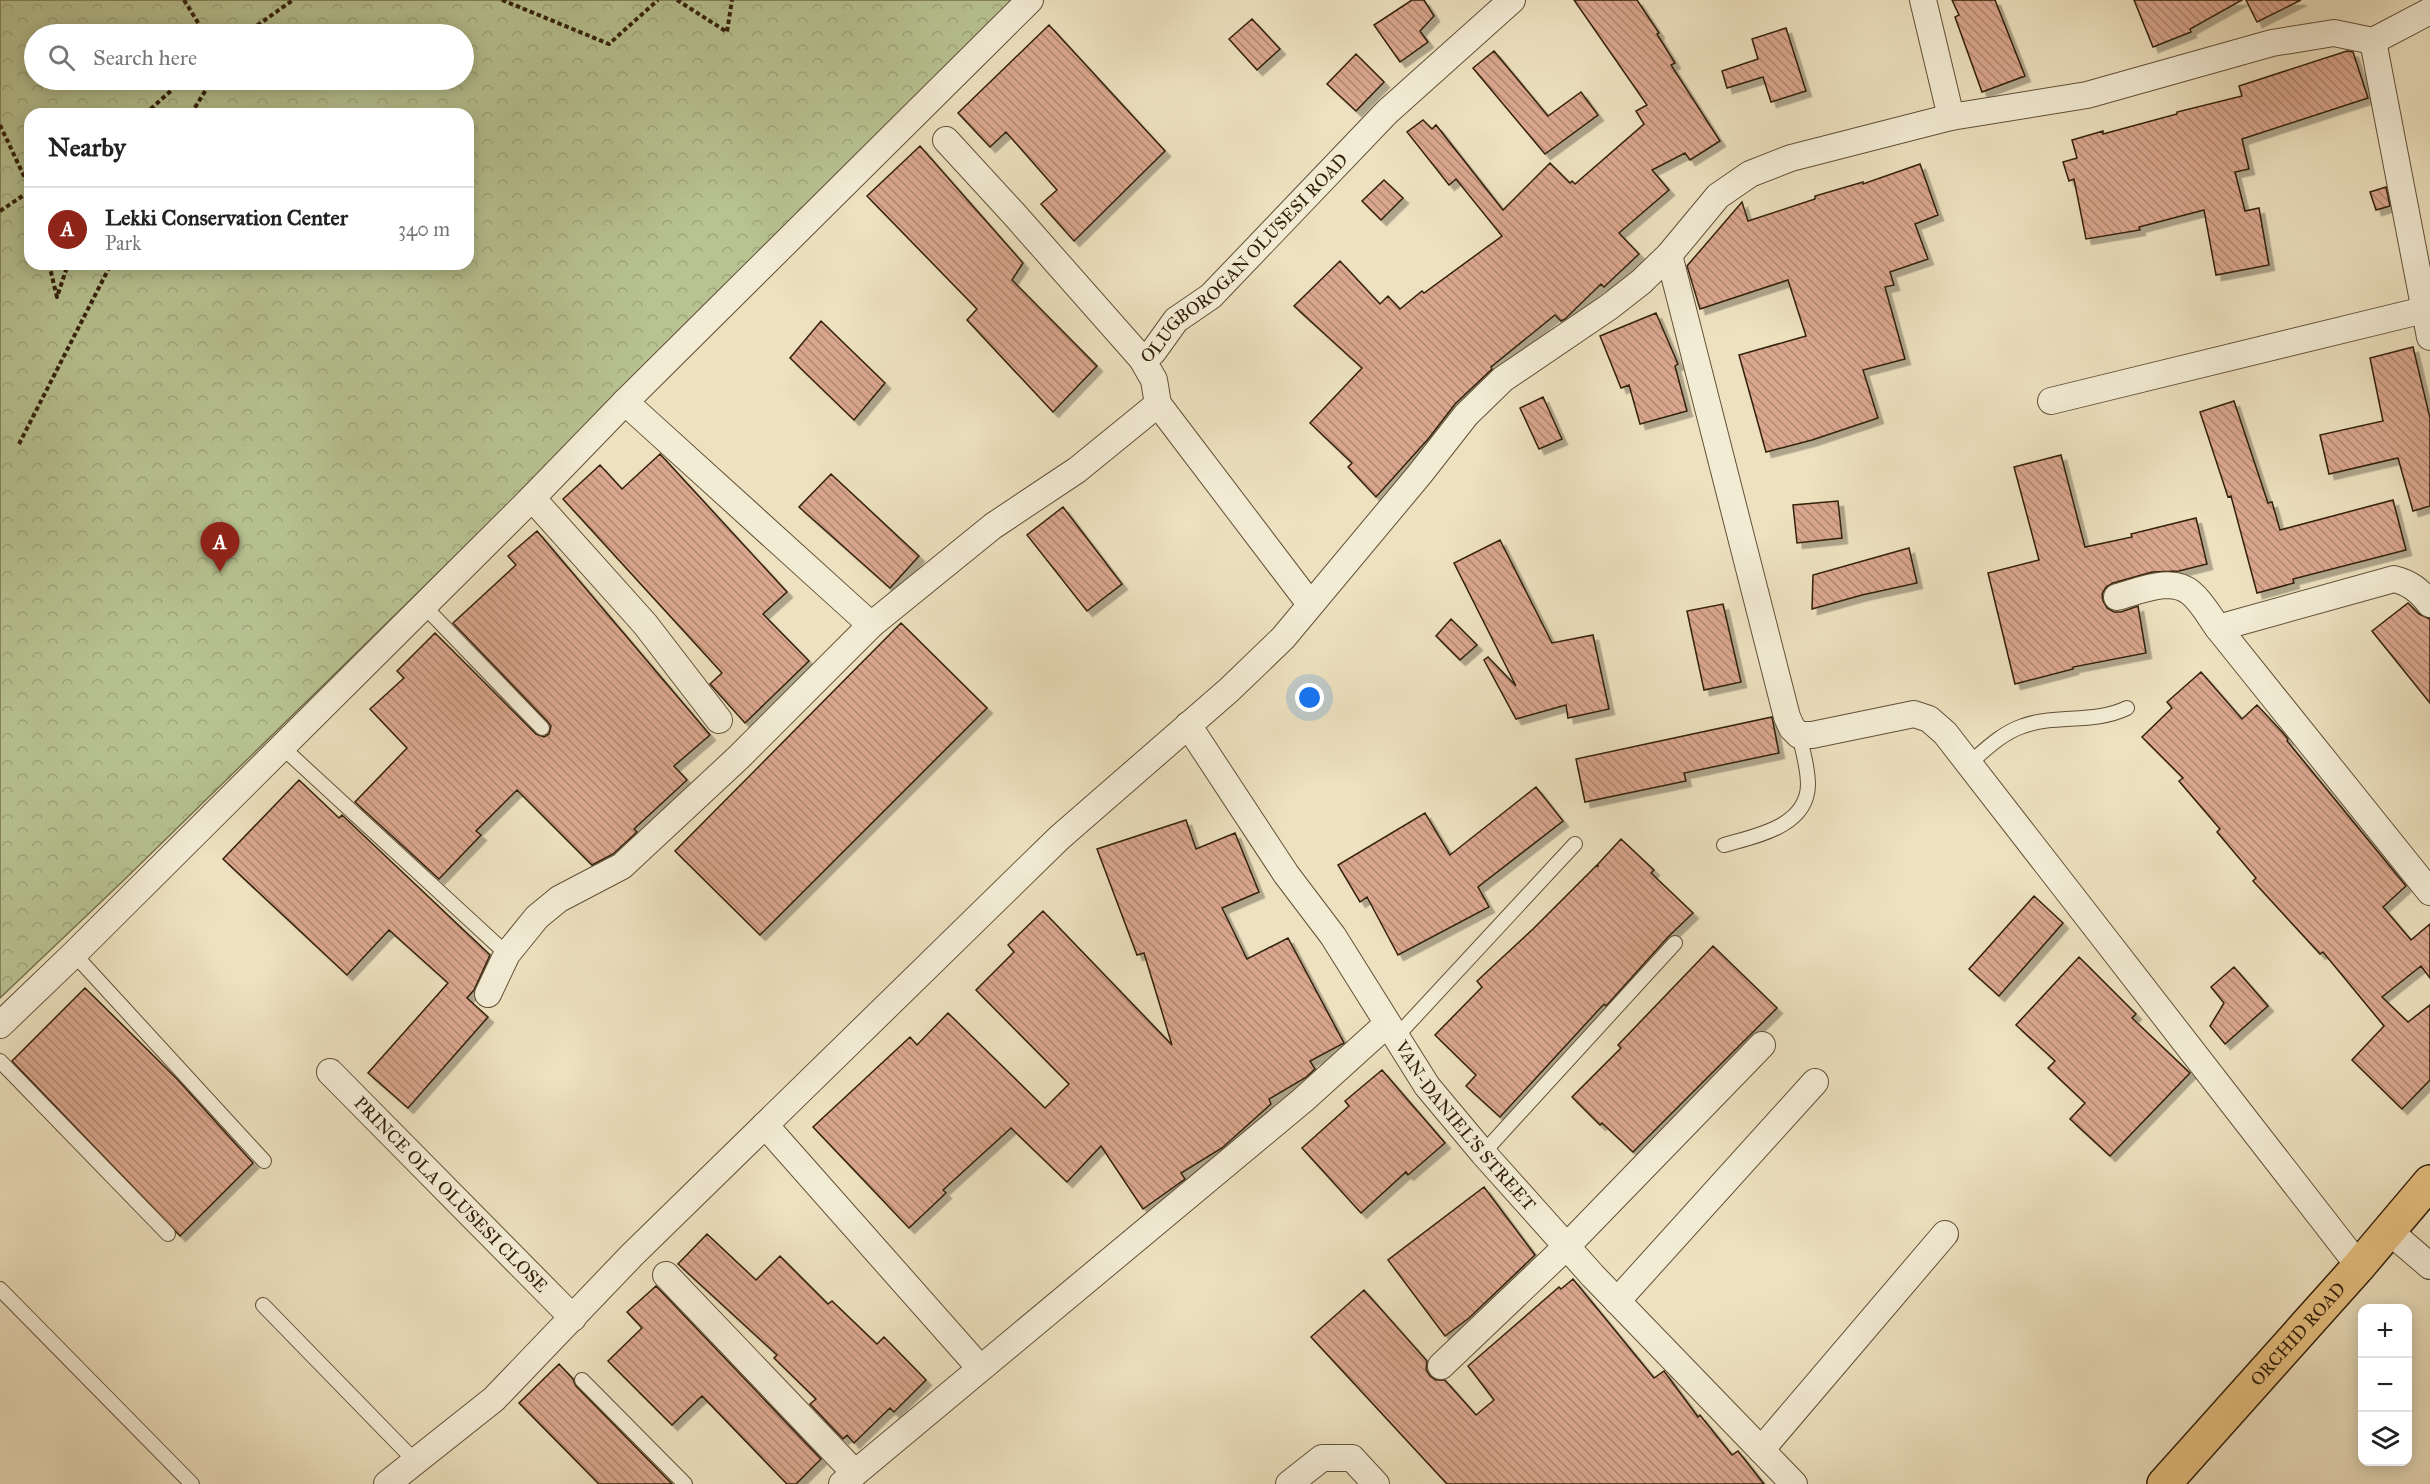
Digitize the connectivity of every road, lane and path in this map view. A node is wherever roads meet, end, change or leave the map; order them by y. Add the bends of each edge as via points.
1 (184, 0) edge
2 (293, 0) edge
3 (502, 0) edge
4 (658, 0) edge
5 (677, 0) edge
6 (732, 0) edge
7 (1030, 0) edge
8 (1512, 0) edge
9 (1923, 0) edge
10 (2430, 11) edge
11 (199, 24) edge
12 (259, 24) edge
13 (2373, 40) junction
14 (172, 90) edge
15 (206, 90) edge
16 (152, 108) edge
17 (195, 108) edge
18 (1952, 117) junction
19 (0, 125) edge
20 (946, 140) dead end
21 (24, 177) edge
22 (24, 194) edge
23 (0, 211) edge
24 (1669, 255) junction
25 (50, 270) edge
26 (66, 270) edge
27 (108, 270) edge
28 (2424, 310) junction
29 (2430, 337) edge
30 (1142, 359) junction
31 (2050, 401) dead end
32 (625, 402) junction
33 (1158, 404) junction
34 (19, 444) dead end
35 (532, 498) junction
36 (2117, 597) dead end
37 (1310, 604) junction
38 (2430, 604) edge
39 (423, 606) junction
40 (871, 625) junction
41 (2218, 628) junction
42 (2127, 708) dead end
43 (719, 720) dead end
44 (1188, 725) junction
45 (543, 728) dead end
46 (1799, 735) junction
47 (282, 747) junction
48 (1970, 762) junction
49 (1575, 844) dead end
50 (1724, 845) dead end
51 (2430, 892) edge
52 (1675, 943) dead end
53 (74, 954) junction
54 (507, 954) junction
55 (488, 994) dead end
56 (0, 1025) edge
57 (1391, 1031) junction
58 (1762, 1045) dead end
59 (0, 1062) edge
60 (330, 1072) dead end
61 (1815, 1082) dead end
62 (765, 1125) junction
63 (1483, 1153) junction
64 (264, 1161) dead end
65 (2430, 1182) edge
66 (2389, 1231) junction
67 (168, 1234) dead end
68 (1945, 1234) dead end
69 (1566, 1247) junction
70 (2359, 1266) junction
71 (2430, 1266) edge
72 (666, 1275) dead end
73 (0, 1289) edge
74 (1617, 1301) junction
75 (263, 1305) dead end
76 (573, 1318) junction
77 (1441, 1366) dead end
78 (980, 1368) junction
79 (582, 1380) dead end
80 (1761, 1450) junction
81 (415, 1461) junction
82 (848, 1479) edge
83 (192, 1484) edge
84 (387, 1484) edge
85 (685, 1484) edge
86 (1289, 1484) edge
87 (1376, 1484) edge
88 (1794, 1484) edge
89 (2164, 1484) edge

1 - 11 path
2 - 12 path
3 - 4 path via 609,44
5 - 6 path via 727,32
7 - 32 street
8 - 30 street, OLUGBOROGAN OLUSESI ROAD via 1387,112 1211,296 1176,320 1153,352
9 - 18 street
10 - 13 street
13 - 18 street via 2334,33 2272,43 2087,95
13 - 28 street
14 - 16 path
15 - 17 path
18 - 24 street via 1791,158 1750,174 1718,196
19 - 21 path
20 - 30 street
22 - 23 path
24 - 37 street via 1633,288 1503,379 1473,407
24 - 46 street via 1787,717
25 - 26 path via 57,297
27 - 34 path
28 - 29 street
28 - 31 street
30 - 33 street, OLUGBOROGAN OLUSESI ROAD via 1154,380
32 - 35 street
32 - 40 street
33 - 37 street, OLUGBOROGAN OLUSESI ROAD
33 - 40 street via 1077,470 993,526
35 - 39 street
35 - 43 street via 645,624
36 - 41 street via 2177,585 2192,594
37 - 44 street via 1277,644
38 - 41 street via 2420,591 2394,579
39 - 45 lane
39 - 47 street
40 - 54 street via 739,757 622,866 559,899 537,917
41 - 51 street
42 - 48 lane via 2112,715 2022,726 1999,738
44 - 57 street, VAN-DANIEL’S STREET via 1286,874 1333,936
44 - 62 street via 1059,838
46 - 48 street via 1914,714 1929,719
46 - 50 lane via 1807,770 1808,788 1803,805 1790,819 1769,831
47 - 53 street
47 - 54 lane
48 - 70 street
49 - 57 lane
52 - 63 lane
53 - 56 street
53 - 64 lane
54 - 55 street
57 - 63 street, VAN-DANIEL’S STREET via 1427,1086
57 - 78 street
58 - 69 street
59 - 67 lane
60 - 76 street, PRINCE OLA OLUSESI CLOSE
61 - 74 street
62 - 76 street
62 - 78 street
63 - 69 street, VAN-DANIEL’S STREET
65 - 66 main road, ORCHID ROAD
66 - 70 main road, ORCHID ROAD
66 - 71 street
68 - 80 street
69 - 74 street, VAN-DANIEL’S STREET
69 - 77 street
70 - 89 main road, ORCHID ROAD
72 - 82 street
73 - 83 lane
74 - 80 street, VAN-DANIEL’S STREET
75 - 81 lane
76 - 81 street via 494,1398
78 - 82 street
79 - 85 lane
80 - 88 street, VAN-DANIEL’S STREET
81 - 84 street
86 - 87 street via 1322,1458 1352,1458

